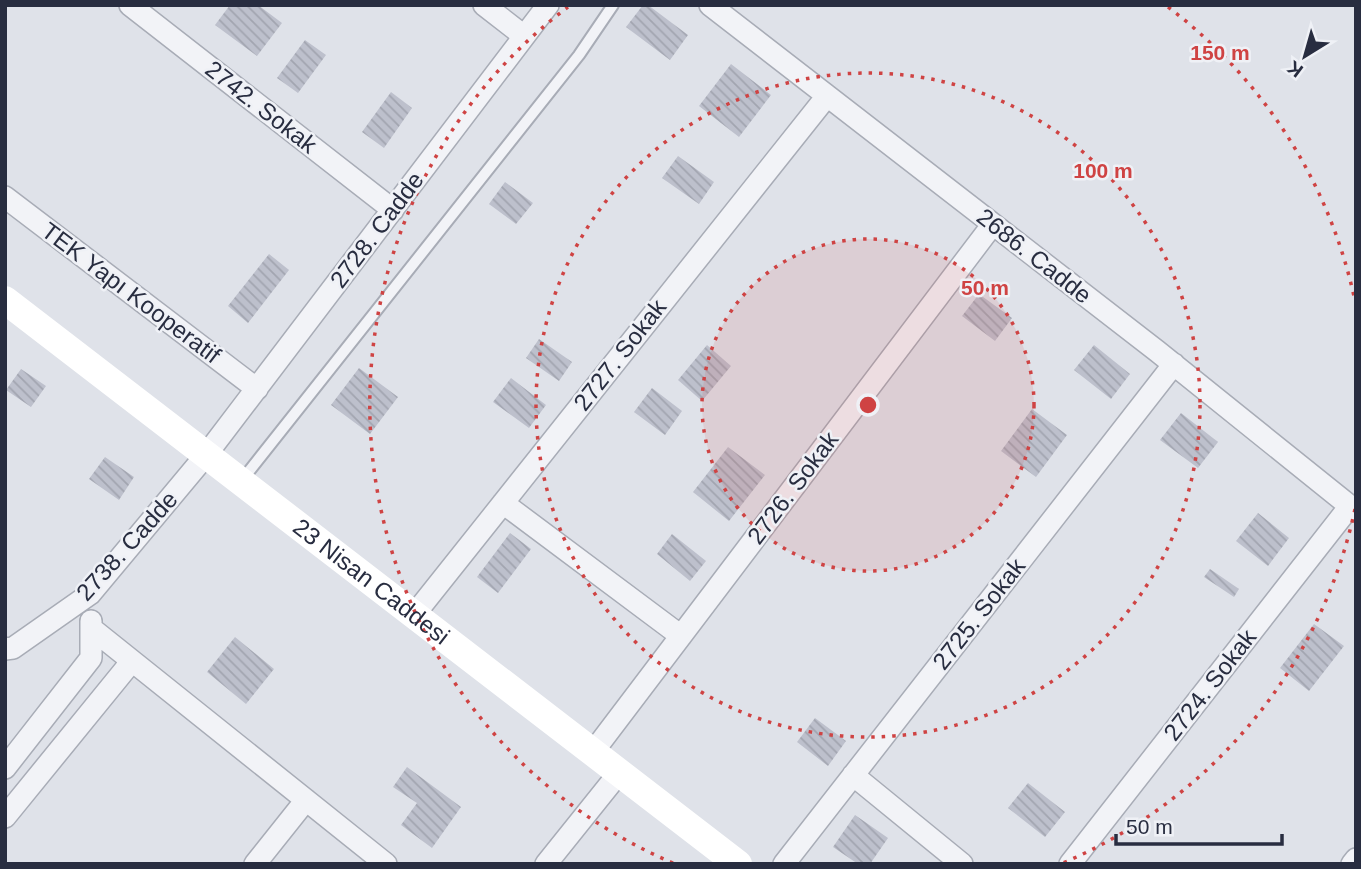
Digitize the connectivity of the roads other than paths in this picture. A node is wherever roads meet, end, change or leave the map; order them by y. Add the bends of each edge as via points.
1 (130, 5) edge
2 (484, 5) edge
3 (548, 5) edge
4 (613, 5) edge
5 (710, 5) edge
6 (524, 36) junction
7 (827, 96) junction
8 (5, 197) edge
9 (393, 210) junction
10 (993, 224) junction
11 (5, 300) edge
12 (1174, 364) junction
13 (257, 389) junction
14 (206, 455) junction
15 (241, 482) junction
16 (503, 503) junction
17 (1353, 508) edge
18 (90, 594) junction
19 (414, 615) junction
20 (91, 628) junction
21 (681, 636) junction
22 (5, 649) edge
23 (132, 661) junction
24 (593, 752) junction
25 (5, 768) edge
26 (619, 772) junction
27 (853, 775) junction
28 (306, 800) junction
29 (5, 817) edge
30 (1356, 859) edge
31 (255, 864) edge
32 (386, 864) edge
33 (546, 864) edge
34 (737, 864) edge
35 (784, 864) edge
36 (962, 864) edge
37 (1070, 864) edge
38 (1352, 864) edge

1 - 9 street, 2742. Sokak
2 - 6 street
3 - 6 street, 2728. Cadde
4 - 15 lane via 570,66
5 - 7 street, 2686. Cadde
6 - 9 street, 2728. Cadde
7 - 10 street, 2686. Cadde
7 - 16 street, 2727. Sokak
8 - 13 street, TEK Yapı Kooperatif
9 - 13 street, 2728. Cadde
10 - 12 street, 2686. Cadde
10 - 21 street, 2726. Sokak
11 - 14 main road, 23 Nisan Caddesi
12 - 17 street, 2686. Cadde
12 - 27 street, 2725. Sokak
13 - 14 street, 2728. Cadde
14 - 15 main road, 23 Nisan Caddesi
14 - 18 street, 2738. Cadde
15 - 19 main road, 23 Nisan Caddesi
16 - 19 street, 2727. Sokak
16 - 21 street
17 - 37 street, 2724. Sokak
18 - 20 street
18 - 22 street, 2738. Cadde via 13,648
19 - 24 main road, 23 Nisan Caddesi
20 - 23 street
20 - 25 street via 91,658
21 - 24 street, 2726. Sokak
23 - 28 street
23 - 29 street
24 - 26 main road, 23 Nisan Caddesi
26 - 33 street
26 - 34 main road, 23 Nisan Caddesi
27 - 35 street, 2725. Sokak
27 - 36 street
28 - 31 street
28 - 32 street
30 - 38 street

